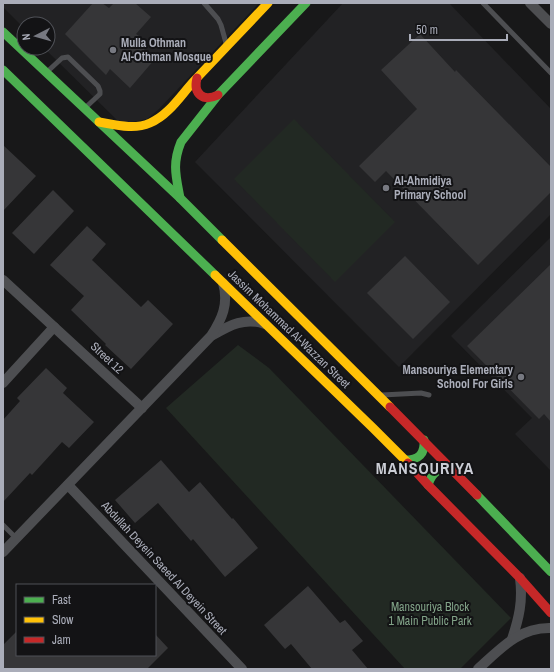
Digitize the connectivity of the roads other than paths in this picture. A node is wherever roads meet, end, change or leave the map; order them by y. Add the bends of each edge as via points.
1 (204, 3) edge
2 (268, 3) edge
3 (306, 3) edge
4 (483, 3) edge
5 (530, 3) edge
6 (551, 24) edge
7 (3, 32) edge
8 (227, 46) junction
9 (3, 70) edge
10 (46, 73) junction
11 (551, 74) edge
12 (197, 78) junction
13 (218, 95) junction
14 (85, 109) junction
15 (98, 122) junction
16 (180, 198) junction
17 (3, 280) edge
18 (222, 281) junction
19 (267, 325) junction
20 (54, 327) junction
21 (211, 336) junction
22 (3, 383) edge
23 (429, 395) dead end
24 (380, 396) junction
25 (142, 408) junction
26 (424, 440) junction
27 (405, 460) junction
28 (453, 470) junction
29 (68, 485) junction
30 (428, 485) junction
31 (3, 525) edge
32 (16, 538) junction
33 (3, 552) edge
34 (551, 572) edge
35 (520, 578) junction
36 (551, 613) edge
37 (551, 628) edge
38 (512, 639) junction
39 (242, 669) edge
40 (478, 669) edge

1 - 8 lane via 218,19
2 - 8 street
3 - 13 street
4 - 11 lane
5 - 6 street
7 - 10 street, Jassim Mohammad Al-Wazzan Street
8 - 12 street
9 - 18 street, Jassim Mohammad Al-Wazzan Street
10 - 14 street, Jassim Mohammad Al-Wazzan Street
10 - 14 lane via 62,58 70,59 100,88 100,94
12 - 13 street via 195,86 202,97 213,98
12 - 15 street via 165,114 150,123 125,127
13 - 16 street via 177,150 175,170
14 - 15 street, Jassim Mohammad Al-Wazzan Street
15 - 16 street, Jassim Mohammad Al-Wazzan Street
16 - 24 street, Jassim Mohammad Al-Wazzan Street
17 - 20 street, Street 12
18 - 19 street, Jassim Mohammad Al-Wazzan Street
18 - 21 street via 225,303 219,323
19 - 21 street via 251,321 239,323
19 - 27 street, Jassim Mohammad Al-Wazzan Street
20 - 22 street
20 - 25 street, Street 12
21 - 25 street
23 - 24 lane via 421,393
24 - 26 street, Jassim Mohammad Al-Wazzan Street
25 - 29 street
26 - 27 street via 422,454 414,460
26 - 28 street, Jassim Mohammad Al-Wazzan Street
27 - 30 street, Jassim Mohammad Al-Wazzan Street
28 - 30 street via 435,472
28 - 34 street, Jassim Mohammad Al-Wazzan Street
29 - 32 street
29 - 39 street, Abdullah Deyein Saeed Al Deyein Street
30 - 35 street, Jassim Mohammad Al-Wazzan Street
31 - 32 lane
32 - 33 street
35 - 36 street, Jassim Mohammad Al-Wazzan Street
35 - 38 street via 520,612
37 - 38 street via 536,629
38 - 40 street

